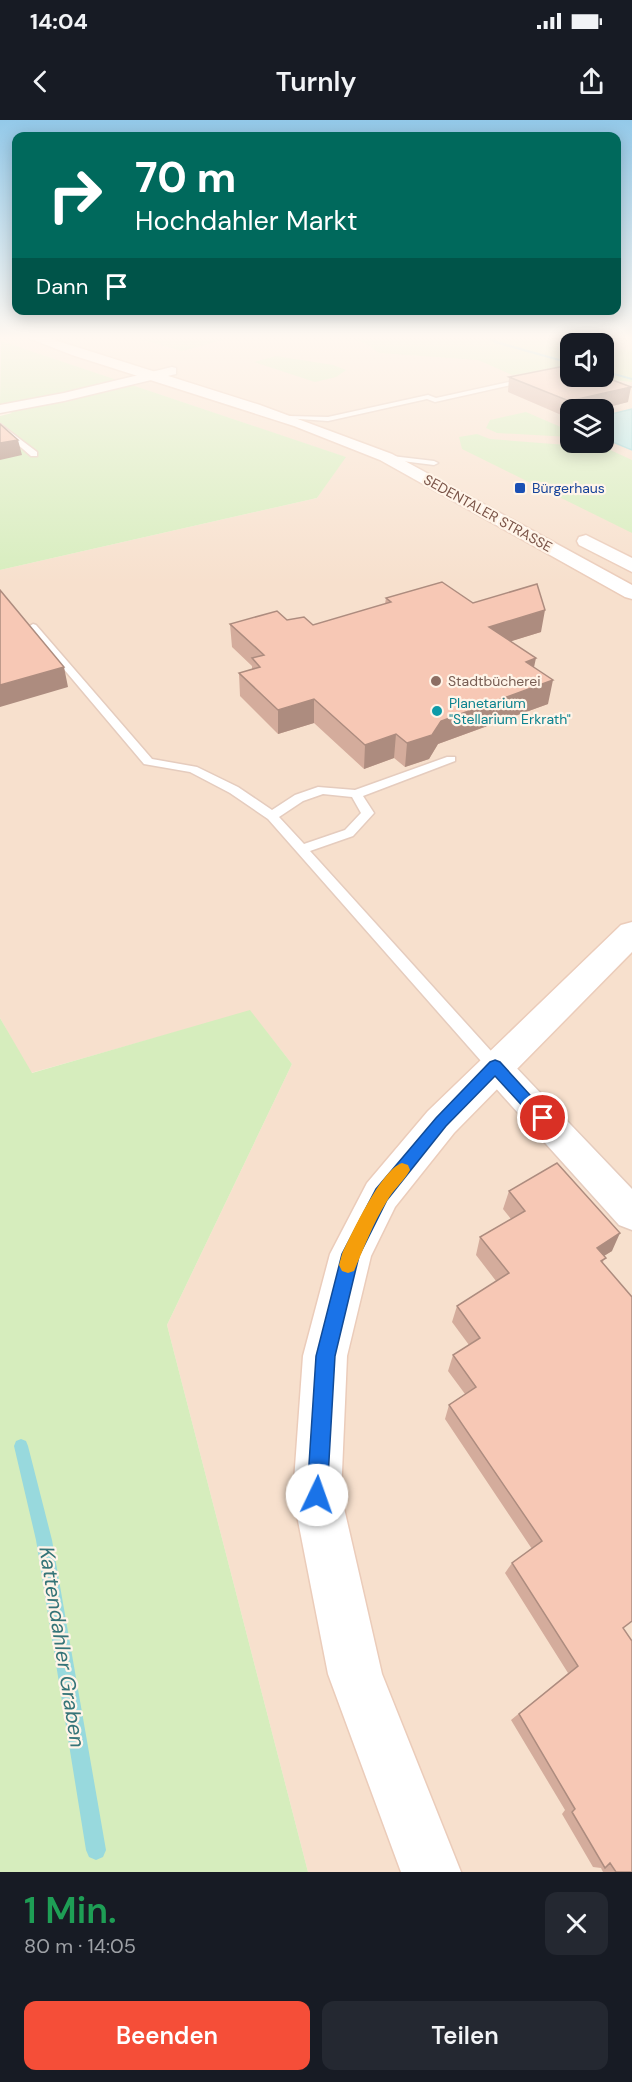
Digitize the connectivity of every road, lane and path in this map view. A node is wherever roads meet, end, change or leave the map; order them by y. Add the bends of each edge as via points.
1 (290, 419) edge
2 (318, 419) edge
3 (328, 419) joint
4 (0, 426) edge
5 (34, 454) dead end
6 (387, 457) junction
7 (440, 466) joint
8 (565, 530) dead end
9 (632, 566) edge
10 (631, 592) edge
11 (33, 627) edge
12 (451, 759) dead end
13 (356, 794) junction
14 (272, 816) junction
15 (302, 849) junction
16 (632, 933) edge
17 (495, 1066) junction
18 (632, 1214) edge
19 (431, 1872) edge

1 - 6 street, SEDENTALER STRASSE
2 - 3 lane
3 - 7 street, SEDENTALER STRASSE via 382,438
4 - 5 lane
6 - 7 lane
6 - 10 street, SEDENTALER STRASSE
8 - 9 street, SEDENTALER STRASSE
11 - 14 lane via 148,762 194,769
12 - 13 lane
13 - 14 lane via 322,790 299,798
13 - 15 lane via 368,813 349,832
14 - 15 lane
15 - 17 lane
16 - 17 street
17 - 18 street
17 - 19 street via 441,1122 381,1194 351,1254 325,1356 319,1506 355,1674

